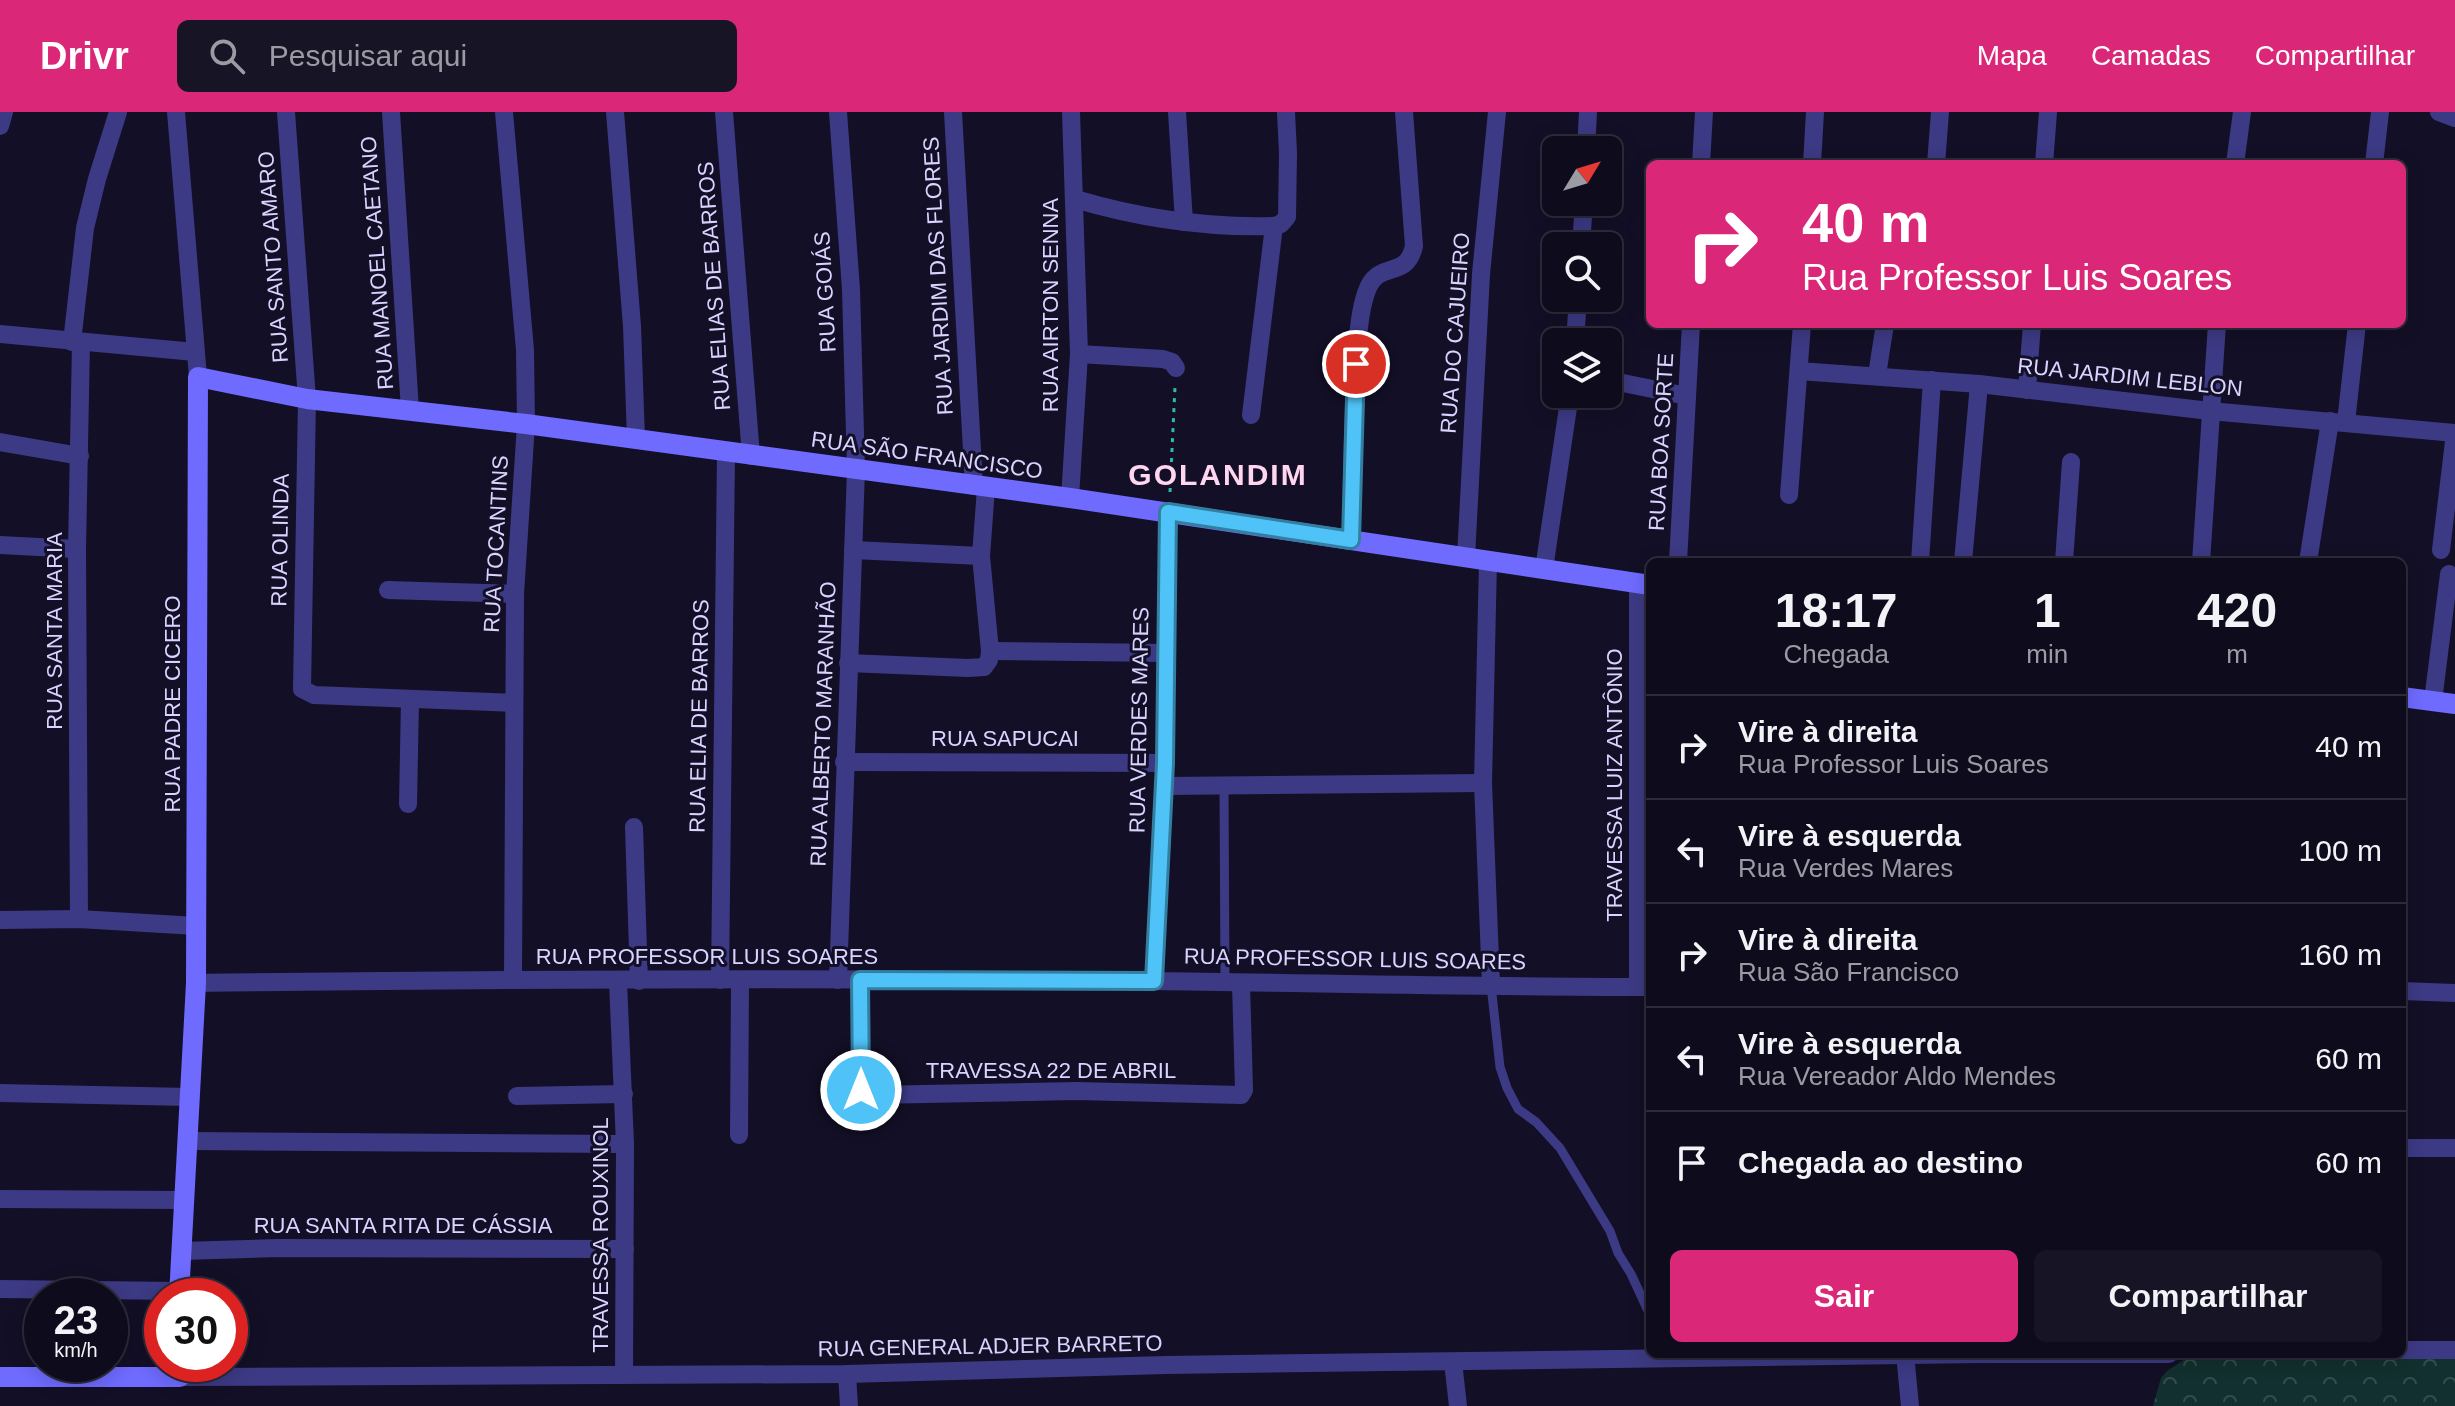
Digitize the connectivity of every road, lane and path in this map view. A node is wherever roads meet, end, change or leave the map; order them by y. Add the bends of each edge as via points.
1 (4, 112) edge
2 (118, 112) edge
3 (176, 112) edge
4 (286, 112) edge
5 (391, 112) edge
6 (504, 112) edge
7 (615, 112) edge
8 (724, 112) edge
9 (838, 112) edge
10 (953, 112) edge
11 (1071, 112) edge
12 (1177, 112) edge
13 (1286, 112) edge
14 (1404, 112) edge
15 (1497, 112) edge
16 (1588, 112) edge
17 (1704, 112) edge
18 (1815, 112) edge
19 (1940, 112) edge
20 (2048, 112) edge
21 (2242, 112) edge
22 (2380, 112) edge
23 (2439, 112) edge
24 (2455, 118) edge
25 (0, 126) edge
26 (1587, 136) edge
27 (1701, 160) edge
28 (1812, 160) edge
29 (1936, 160) edge
30 (2044, 160) edge
31 (2236, 160) edge
32 (2374, 160) edge
33 (1075, 199) junction
34 (1184, 222) junction
35 (1274, 226) junction
36 (1691, 328) edge
37 (1802, 328) edge
38 (1884, 328) edge
39 (2032, 328) edge
40 (2217, 328) edge
41 (2356, 328) edge
42 (0, 334) edge
43 (76, 343) junction
44 (195, 352) junction
45 (1079, 354) junction
46 (1176, 368) joint
47 (1799, 371) junction
48 (1877, 375) junction
49 (198, 377) junction
50 (1932, 380) junction
51 (1622, 383) edge
52 (1979, 384) junction
53 (2027, 390) junction
54 (1687, 396) junction
55 (307, 399) junction
56 (1568, 408) edge
57 (410, 410) junction
58 (2210, 411) junction
59 (1251, 415) dead end
60 (2338, 422) junction
61 (526, 424) junction
62 (2455, 433) edge
63 (636, 439) junction
64 (0, 442) edge
65 (726, 453) junction
66 (80, 456) junction
67 (751, 456) junction
68 (2071, 462) dead end
69 (856, 470) junction
70 (980, 487) junction
71 (1789, 495) dead end
72 (1070, 498) junction
73 (1168, 512) junction
74 (1351, 540) junction
75 (0, 545) edge
76 (77, 549) junction
77 (853, 550) junction
78 (2441, 550) dead end
79 (981, 556) junction
80 (1466, 557) junction
81 (1678, 558) edge
82 (1920, 558) edge
83 (1963, 558) edge
84 (2064, 558) edge
85 (2201, 558) edge
86 (2309, 558) edge
87 (1488, 561) junction
88 (1544, 569) junction
89 (2449, 574) dead end
90 (1644, 584) edge
91 (388, 590) dead end
92 (515, 594) junction
93 (990, 651) junction
94 (1165, 653) junction
95 (848, 663) junction
96 (2406, 698) edge
97 (410, 700) junction
98 (2433, 701) junction
99 (514, 703) junction
100 (2455, 704) edge
101 (844, 762) junction
102 (1165, 763) junction
103 (1483, 783) junction
104 (1164, 786) junction
105 (1224, 787) junction
106 (408, 804) dead end
107 (634, 827) dead end
108 (79, 919) junction
109 (0, 920) edge
110 (196, 926) junction
111 (513, 979) junction
112 (720, 980) junction
113 (838, 980) junction
114 (860, 980) junction
115 (639, 981) junction
116 (740, 981) junction
117 (1154, 981) junction
118 (618, 982) junction
119 (196, 983) junction
120 (1233, 983) junction
121 (1491, 985) junction
122 (1644, 987) edge
123 (2406, 991) edge
124 (2455, 993) edge
125 (0, 1093) edge
126 (624, 1094) junction
127 (517, 1096) dead end
128 (189, 1097) junction
129 (739, 1135) dead end
130 (189, 1141) junction
131 (625, 1144) junction
132 (2406, 1148) edge
133 (2455, 1148) edge
134 (0, 1199) edge
135 (183, 1200) junction
136 (625, 1249) junction
137 (182, 1251) junction
138 (180, 1278) edge
139 (0, 1289) edge
140 (144, 1293) edge
141 (1646, 1306) edge
142 (2406, 1350) edge
143 (2455, 1350) edge
144 (1646, 1358) edge
145 (1905, 1358) edge
146 (1453, 1362) junction
147 (144, 1371) edge
148 (248, 1371) edge
149 (847, 1374) junction
150 (624, 1375) junction
151 (0, 1377) edge
152 (849, 1406) edge
153 (1458, 1406) edge
154 (1910, 1406) edge

1 - 25 street
2 - 43 street, RUA SANTA MARIA via 85,228
3 - 44 street, RUA PADRE CICERO
4 - 55 street, RUA SANTO AMARO
5 - 57 street, RUA MANOEL CAETANO
6 - 61 street, RUA TOCANTINS via 525,350
7 - 63 street
8 - 67 street, RUA ELIAS DE BARROS
9 - 69 street, RUA GOIÁS via 851,289
10 - 70 street, RUA JARDIM DAS FLORES
11 - 33 street, RUA AIRTON SENNA
12 - 34 street
13 - 35 street via 1287,217
14 - 74 street via 1414,246 1405,266 1374,277 1363,304 1354,390
15 - 80 street, RUA DO CAJUEIRO via 1481,274
16 - 26 street
17 - 27 street
18 - 28 street
19 - 29 street
20 - 30 street
21 - 31 street
22 - 32 street
23 - 24 street
33 - 34 street
33 - 45 street, RUA AIRTON SENNA
34 - 35 street
35 - 59 street
36 - 54 street, RUA BOA SORTE
37 - 47 street
38 - 48 street
39 - 53 street
40 - 58 street
41 - 60 street
42 - 43 street
43 - 44 street
43 - 66 street, RUA SANTA MARIA
44 - 49 street, RUA PADRE CICERO
45 - 46 street via 1163,359
45 - 72 street, RUA AIRTON SENNA
46 - 73 path
47 - 48 street, RUA JARDIM LEBLON
47 - 71 street
48 - 50 street, RUA JARDIM LEBLON
49 - 55 street, RUA SÃO FRANCISCO
49 - 110 street, RUA PADRE CICERO
50 - 52 street, RUA JARDIM LEBLON
50 - 82 street
51 - 54 street
52 - 53 street, RUA JARDIM LEBLON
52 - 83 street
53 - 58 street, RUA JARDIM LEBLON
54 - 81 street, RUA BOA SORTE
55 - 57 street, RUA SÃO FRANCISCO
55 - 97 street, RUA OLINDA via 304,691
56 - 88 street
57 - 61 street, RUA SÃO FRANCISCO
58 - 60 street, RUA JARDIM LEBLON
58 - 85 street
60 - 62 street, RUA JARDIM LEBLON
60 - 86 street
61 - 63 street, RUA SÃO FRANCISCO
61 - 92 street, RUA TOCANTINS
62 - 78 street
63 - 65 street, RUA SÃO FRANCISCO
64 - 66 street
65 - 67 street, RUA SÃO FRANCISCO
65 - 112 street, RUA ELIA DE BARROS
66 - 76 street, RUA SANTA MARIA
67 - 69 street, RUA SÃO FRANCISCO
68 - 84 street
69 - 70 street, RUA SÃO FRANCISCO
69 - 77 street, RUA ALBERTO MARANHÃO
70 - 72 street, RUA SÃO FRANCISCO
70 - 79 street, RUA JARDIM DAS FLORES
72 - 73 street, RUA SÃO FRANCISCO
73 - 74 street, RUA SÃO FRANCISCO
73 - 94 street, RUA VERDES MARES
74 - 80 street, RUA SÃO FRANCISCO
75 - 76 street
76 - 108 street, RUA SANTA MARIA
77 - 79 street
77 - 95 street, RUA ALBERTO MARANHÃO
79 - 93 street, RUA JARDIM DAS FLORES
80 - 87 street, RUA SÃO FRANCISCO
87 - 88 street, RUA SÃO FRANCISCO
87 - 103 street
88 - 90 street, RUA SÃO FRANCISCO
89 - 98 street
90 - 122 street, TRAVESSA LUIZ ANTÔNIO
91 - 92 street
92 - 99 street, RUA TOCANTINS
93 - 94 street
93 - 95 street via 984,667
94 - 102 street, RUA VERDES MARES
95 - 101 street, RUA ALBERTO MARANHÃO
96 - 98 street
97 - 99 street
97 - 106 street
98 - 100 street
99 - 111 street, RUA TOCANTINS
101 - 102 street, RUA SAPUCAI
101 - 113 street, RUA ALBERTO MARANHÃO
102 - 104 street, RUA VERDES MARES
103 - 105 street
103 - 121 street
104 - 105 street
104 - 117 street, RUA VERDES MARES
105 - 120 lane
107 - 115 street
108 - 109 street
108 - 110 street
110 - 119 street, RUA PADRE CICERO
111 - 118 street, RUA PROFESSOR LUIS SOARES
111 - 119 street, RUA PROFESSOR LUIS SOARES
112 - 115 street, RUA PROFESSOR LUIS SOARES
112 - 116 street, RUA PROFESSOR LUIS SOARES
113 - 114 street, RUA PROFESSOR LUIS SOARES
113 - 116 street, RUA PROFESSOR LUIS SOARES
114 - 117 street, RUA PROFESSOR LUIS SOARES
114 - 120 street, TRAVESSA 22 DE ABRIL via 861,1090 871,1095 1241,1095
115 - 118 street, RUA PROFESSOR LUIS SOARES
116 - 129 street
117 - 120 street, RUA PROFESSOR LUIS SOARES
118 - 126 street, TRAVESSA ROUXINOL
119 - 128 street, RUA PADRE CICERO
120 - 121 street, RUA PROFESSOR LUIS SOARES
121 - 122 street, RUA PROFESSOR LUIS SOARES
121 - 141 lane via 1507,1088 1518,1109 1560,1148 1610,1231
123 - 124 street
125 - 128 street
126 - 127 street, TRAVESSA ROUXINOL
126 - 131 street, TRAVESSA ROUXINOL
128 - 130 street, RUA PADRE CICERO
130 - 131 street
130 - 135 street, RUA PADRE CICERO
131 - 136 street, TRAVESSA ROUXINOL
132 - 133 street
134 - 135 street
135 - 137 street, RUA PADRE CICERO
136 - 137 street, RUA SANTA RITA DE CÁSSIA
136 - 150 street, TRAVESSA ROUXINOL
137 - 138 street, RUA PADRE CICERO
139 - 140 street
142 - 143 street
144 - 146 street, RUA GENERAL ADJER BARRETO
145 - 154 street
146 - 149 street, RUA GENERAL ADJER BARRETO
146 - 153 street
147 - 151 street, RUA GENERAL ADJER BARRETO
148 - 150 street, RUA GENERAL ADJER BARRETO
149 - 150 street, RUA GENERAL ADJER BARRETO
149 - 152 street

